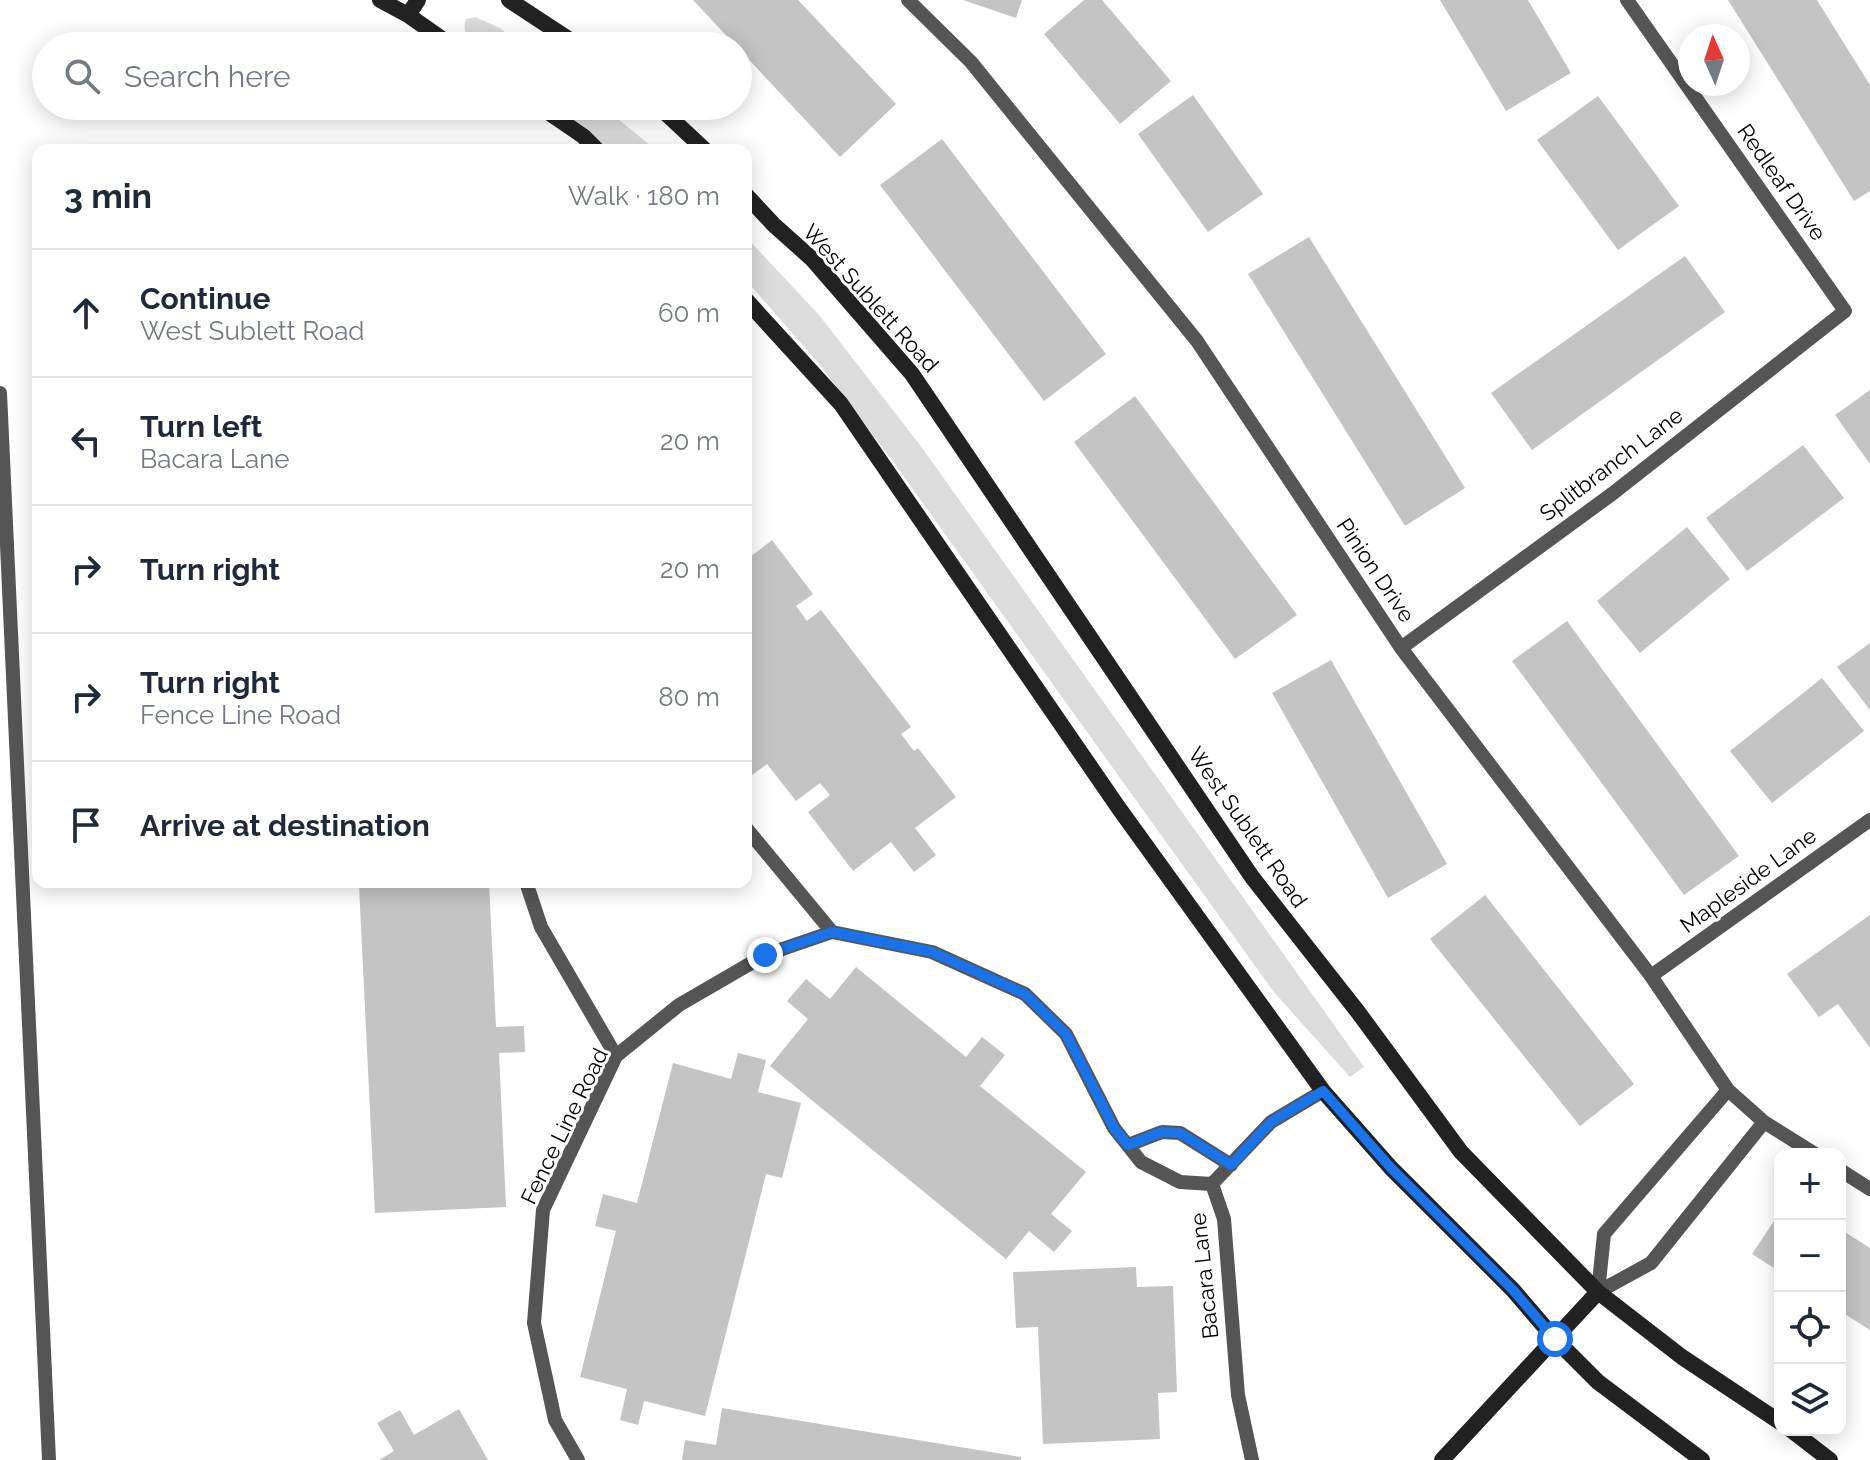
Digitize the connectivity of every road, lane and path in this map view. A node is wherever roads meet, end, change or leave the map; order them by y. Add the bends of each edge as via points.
1 (380, 0) edge
2 (418, 0) edge
3 (509, 0) edge
4 (908, 0) edge
5 (1627, 0) edge
6 (408, 15) junction
7 (432, 32) edge
8 (558, 32) edge
9 (560, 120) edge
10 (673, 120) edge
11 (591, 144) edge
12 (699, 144) edge
13 (752, 201) edge
14 (752, 307) edge
15 (1845, 311) joint
16 (0, 393) edge
17 (1401, 648) junction
18 (1870, 820) edge
19 (752, 835) edge
20 (528, 888) edge
21 (832, 932) junction
22 (1651, 976) junction
23 (616, 1056) junction
24 (1728, 1090) junction
25 (1323, 1091) junction
26 (1764, 1122) junction
27 (1128, 1145) junction
28 (1805, 1148) edge
29 (1231, 1165) junction
30 (1846, 1174) edge
31 (1212, 1184) junction
32 (1870, 1189) edge
33 (1598, 1292) junction
34 (1555, 1339) junction
35 (1774, 1418) edge
36 (1799, 1436) edge
37 (49, 1460) edge
38 (578, 1460) edge
39 (1252, 1460) edge
40 (1442, 1460) edge
41 (1702, 1460) edge
42 (1830, 1460) edge

1 - 6 main road
2 - 6 main road
3 - 8 main road
4 - 17 lane, Pinion Drive via 971,62 1197,341
5 - 15 lane, Redleaf Drive
6 - 7 main road
9 - 11 main road
10 - 12 main road
13 - 33 main road, West Sublett Road via 812,259 912,374 1252,877 1461,1152
14 - 25 main road via 841,404 1118,807
15 - 17 lane, Splitbranch Lane via 1612,494
16 - 37 lane
17 - 22 lane, Pinion Drive
18 - 22 lane, Mapleside Lane
19 - 21 lane
20 - 23 lane via 541,927
21 - 23 lane, Fence Line Road via 765,955 679,1005
21 - 27 lane via 932,952 1025,994 1066,1034
22 - 24 lane, Pinion Drive
23 - 38 lane, Fence Line Road via 543,1210 534,1323 555,1420
24 - 26 lane, Pinion Drive
24 - 33 lane via 1604,1234
25 - 29 lane, Bacara Lane via 1271,1122
25 - 34 main road
26 - 28 lane, Pinion Drive
26 - 33 lane via 1651,1263
27 - 29 lane via 1162,1132 1180,1133
27 - 31 lane via 1141,1162 1180,1182
29 - 31 lane, Bacara Lane
30 - 32 lane
31 - 39 lane, Bacara Lane via 1224,1219 1238,1395
33 - 34 main road
33 - 35 main road, West Sublett Road
34 - 40 main road
34 - 41 main road via 1598,1382
36 - 42 main road

